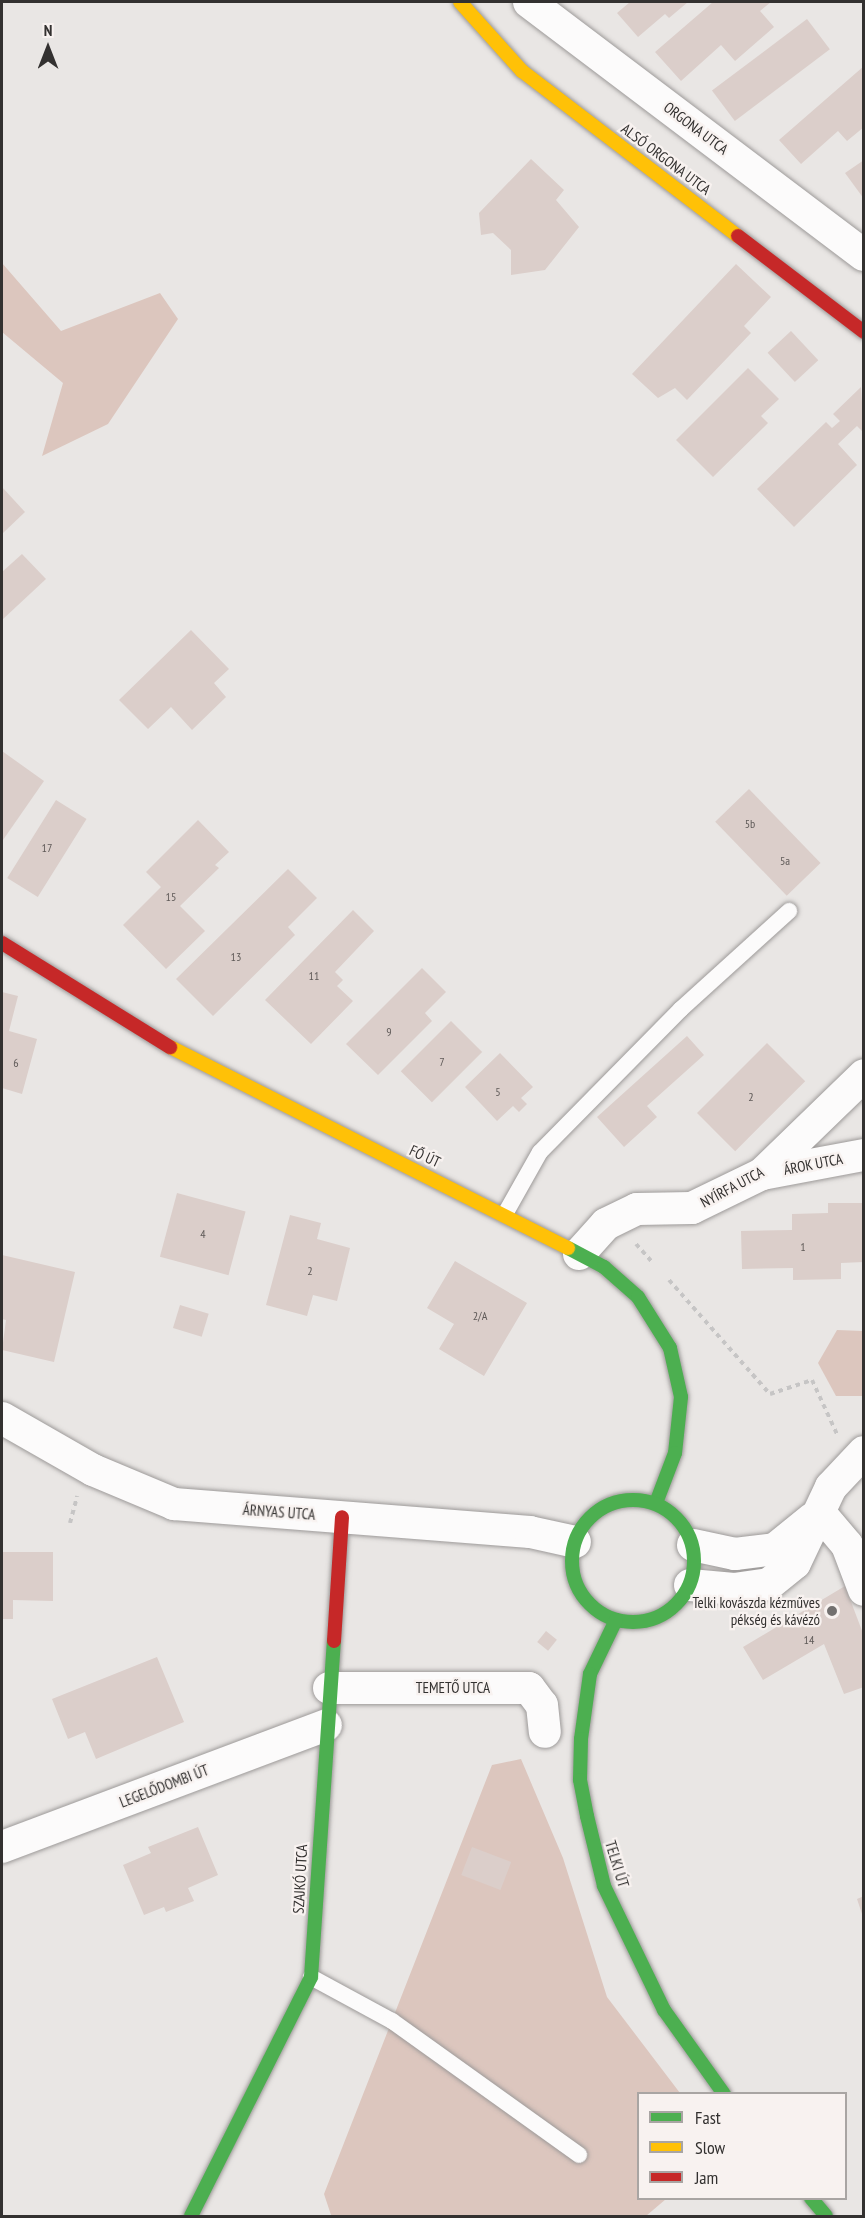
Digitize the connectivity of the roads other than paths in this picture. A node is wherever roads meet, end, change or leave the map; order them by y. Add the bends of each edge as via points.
1 (460, 2) edge
2 (529, 2) edge
3 (864, 255) edge
4 (864, 332) edge
5 (789, 911) dead end
6 (2, 943) edge
7 (864, 1075) edge
8 (864, 1155) edge
9 (762, 1174) junction
10 (505, 1214) junction
11 (579, 1254) junction
12 (2, 1418) edge
13 (860, 1455) edge
14 (656, 1503) junction
15 (820, 1513) junction
16 (342, 1517) junction
17 (575, 1542) junction
18 (693, 1545) junction
19 (690, 1585) junction
20 (864, 1590) edge
21 (616, 1620) junction
22 (329, 1688) junction
23 (326, 1725) junction
24 (545, 1732) dead end
25 (2, 1847) edge
26 (311, 1977) junction
27 (723, 2092) edge
28 (579, 2155) dead end
29 (812, 2200) edge
30 (191, 2217) edge
31 (826, 2217) edge

1 - 4 main road, ALSÓ ORGONA UTCA via 522,71
2 - 3 street, ORGONA UTCA
5 - 10 lane via 681,1009 540,1152
6 - 10 main road, FŐ ÚT via 180,1053
7 - 9 street, NYÍRFA UTCA
8 - 9 street, ÁROK UTCA
9 - 11 street, NYÍRFA UTCA via 692,1208 637,1209 606,1224
10 - 11 main road, FŐ ÚT
11 - 14 main road, FŐ ÚT via 604,1267 638,1297 670,1348 681,1397 675,1453
12 - 16 street, ÁRNYAS UTCA via 93,1470 174,1504
13 - 15 street via 831,1487
14 - 17 main road via 629,1500 606,1506 587,1521
14 - 18 main road via 678,1519
15 - 18 street via 775,1549 735,1554
15 - 19 street via 795,1563 769,1584 734,1589
15 - 20 street via 847,1545
16 - 17 street, ÁRNYAS UTCA via 530,1532
16 - 22 main road, SZAJKÓ UTCA
17 - 21 main road via 572,1567 579,1590 595,1609
18 - 19 main road via 695,1565
19 - 21 main road via 668,1612 634,1623
21 - 27 main road, TELKI ÚT via 590,1674 580,1739 580,1780 587,1816 604,1886 664,2010
22 - 23 main road, SZAJKÓ UTCA
22 - 24 street, TEMETŐ UTCA via 529,1688 542,1705
23 - 25 street, LEGELŐDOMBI ÚT
23 - 26 main road, SZAJKÓ UTCA
26 - 28 lane via 392,2021
26 - 30 main road, SZAJKÓ UTCA
29 - 31 main road

